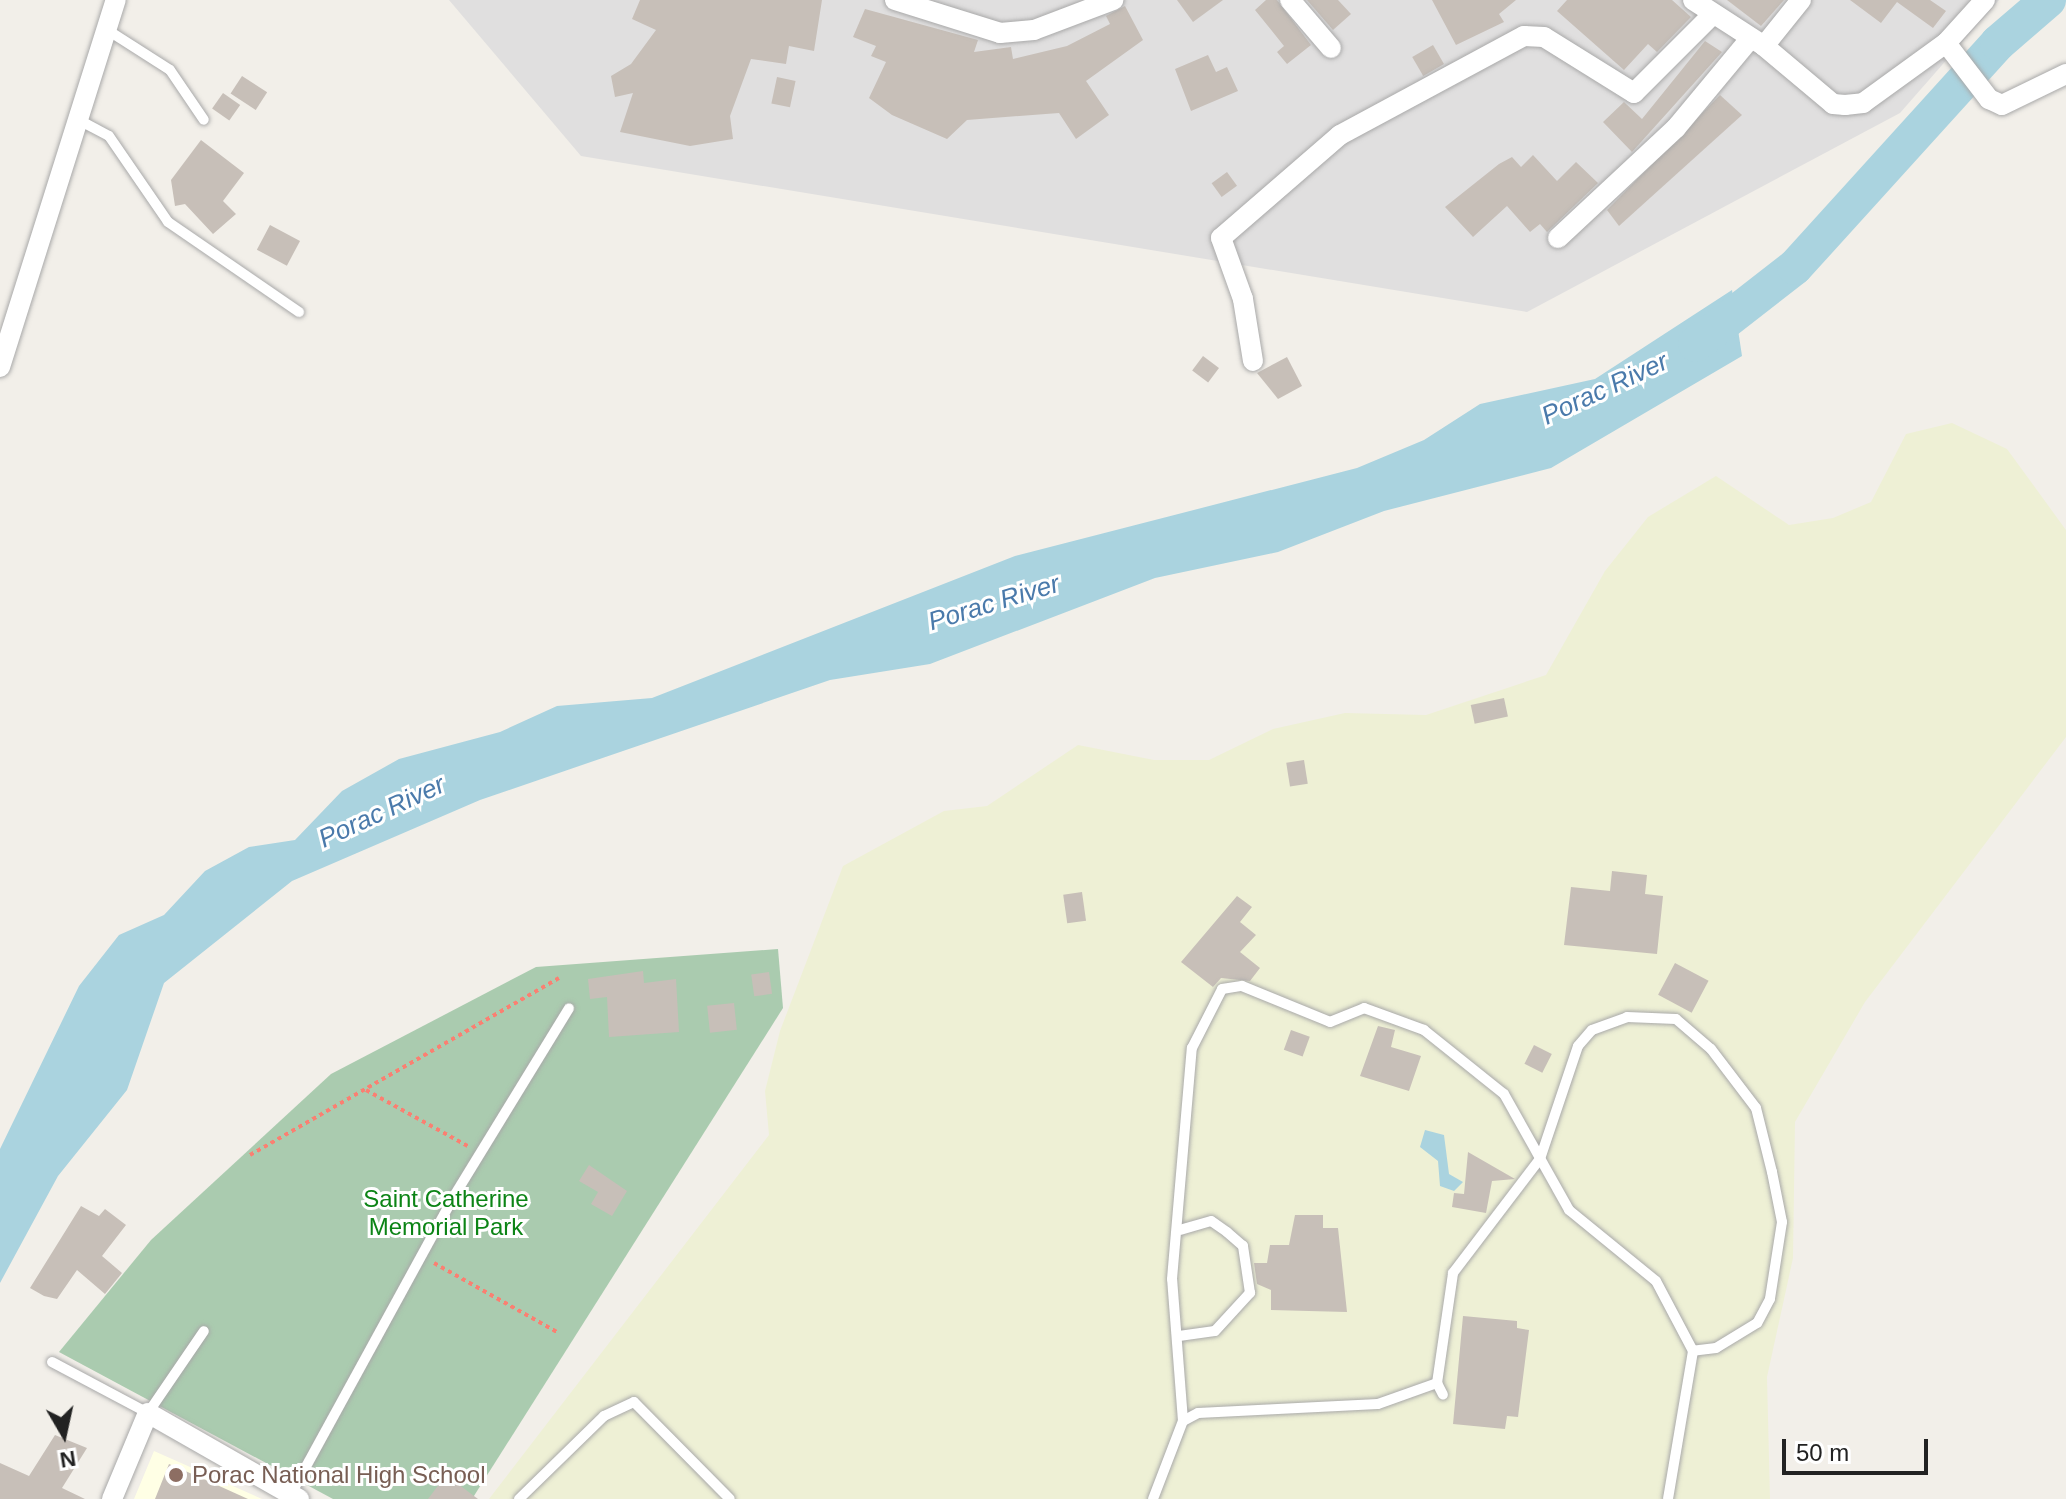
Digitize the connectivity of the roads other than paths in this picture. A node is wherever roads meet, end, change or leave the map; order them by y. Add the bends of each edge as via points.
1 (116, 0) edge
2 (895, 0) edge
3 (1113, 0) edge
4 (1290, 0) edge
5 (1693, 0) edge
6 (1801, 0) edge
7 (1985, 0) edge
8 (1712, 15) junction
9 (109, 31) junction
10 (1756, 43) junction
11 (1946, 43) junction
12 (1331, 48) dead end
13 (2066, 74) edge
14 (77, 119) junction
15 (204, 120) dead end
16 (1558, 238) dead end
17 (299, 312) dead end
18 (1253, 361) dead end
19 (0, 367) edge
20 (569, 1008) dead end
21 (1540, 1159) junction
22 (1180, 1230) junction
23 (204, 1331) dead end
24 (1179, 1336) junction
25 (1693, 1351) junction
26 (52, 1362) dead end
27 (1437, 1383) junction
28 (1443, 1395) dead end
29 (148, 1413) junction
30 (1183, 1421) junction
31 (295, 1497) edge
32 (112, 1499) edge
33 (519, 1499) edge
34 (730, 1499) edge
35 (1153, 1499) edge
36 (1668, 1499) edge

1 - 9 street
2 - 3 street via 1000,33 1034,30
4 - 12 street
5 - 8 street
6 - 10 street
7 - 11 street
8 - 10 street
8 - 18 street via 1634,93 1544,37 1524,36 1340,135 1221,238 1243,299
9 - 14 street
9 - 15 lane via 170,70
10 - 11 street via 1833,104 1845,105 1863,103
10 - 16 street via 1676,128
11 - 13 street via 1989,99 2002,105
14 - 17 lane via 109,136 168,222
14 - 19 street
20 - 31 lane via 421,1255
21 - 22 lane via 1504,1094 1424,1030 1364,1008 1330,1022 1242,986 1222,989 1192,1048
21 - 25 lane via 1569,1210 1656,1281
21 - 25 lane via 1578,1046 1592,1030 1627,1017 1676,1019 1711,1049 1756,1108 1782,1222 1770,1299 1757,1323 1716,1348
21 - 27 lane via 1453,1273
22 - 24 lane via 1172,1279
22 - 24 lane via 1211,1221 1243,1246 1250,1293 1215,1331
23 - 29 lane
24 - 30 lane
25 - 36 lane
26 - 29 lane
27 - 28 lane
27 - 30 lane via 1409,1399 1378,1404 1198,1413
29 - 31 street
29 - 32 street
30 - 35 lane
33 - 34 lane via 604,1416 634,1402

